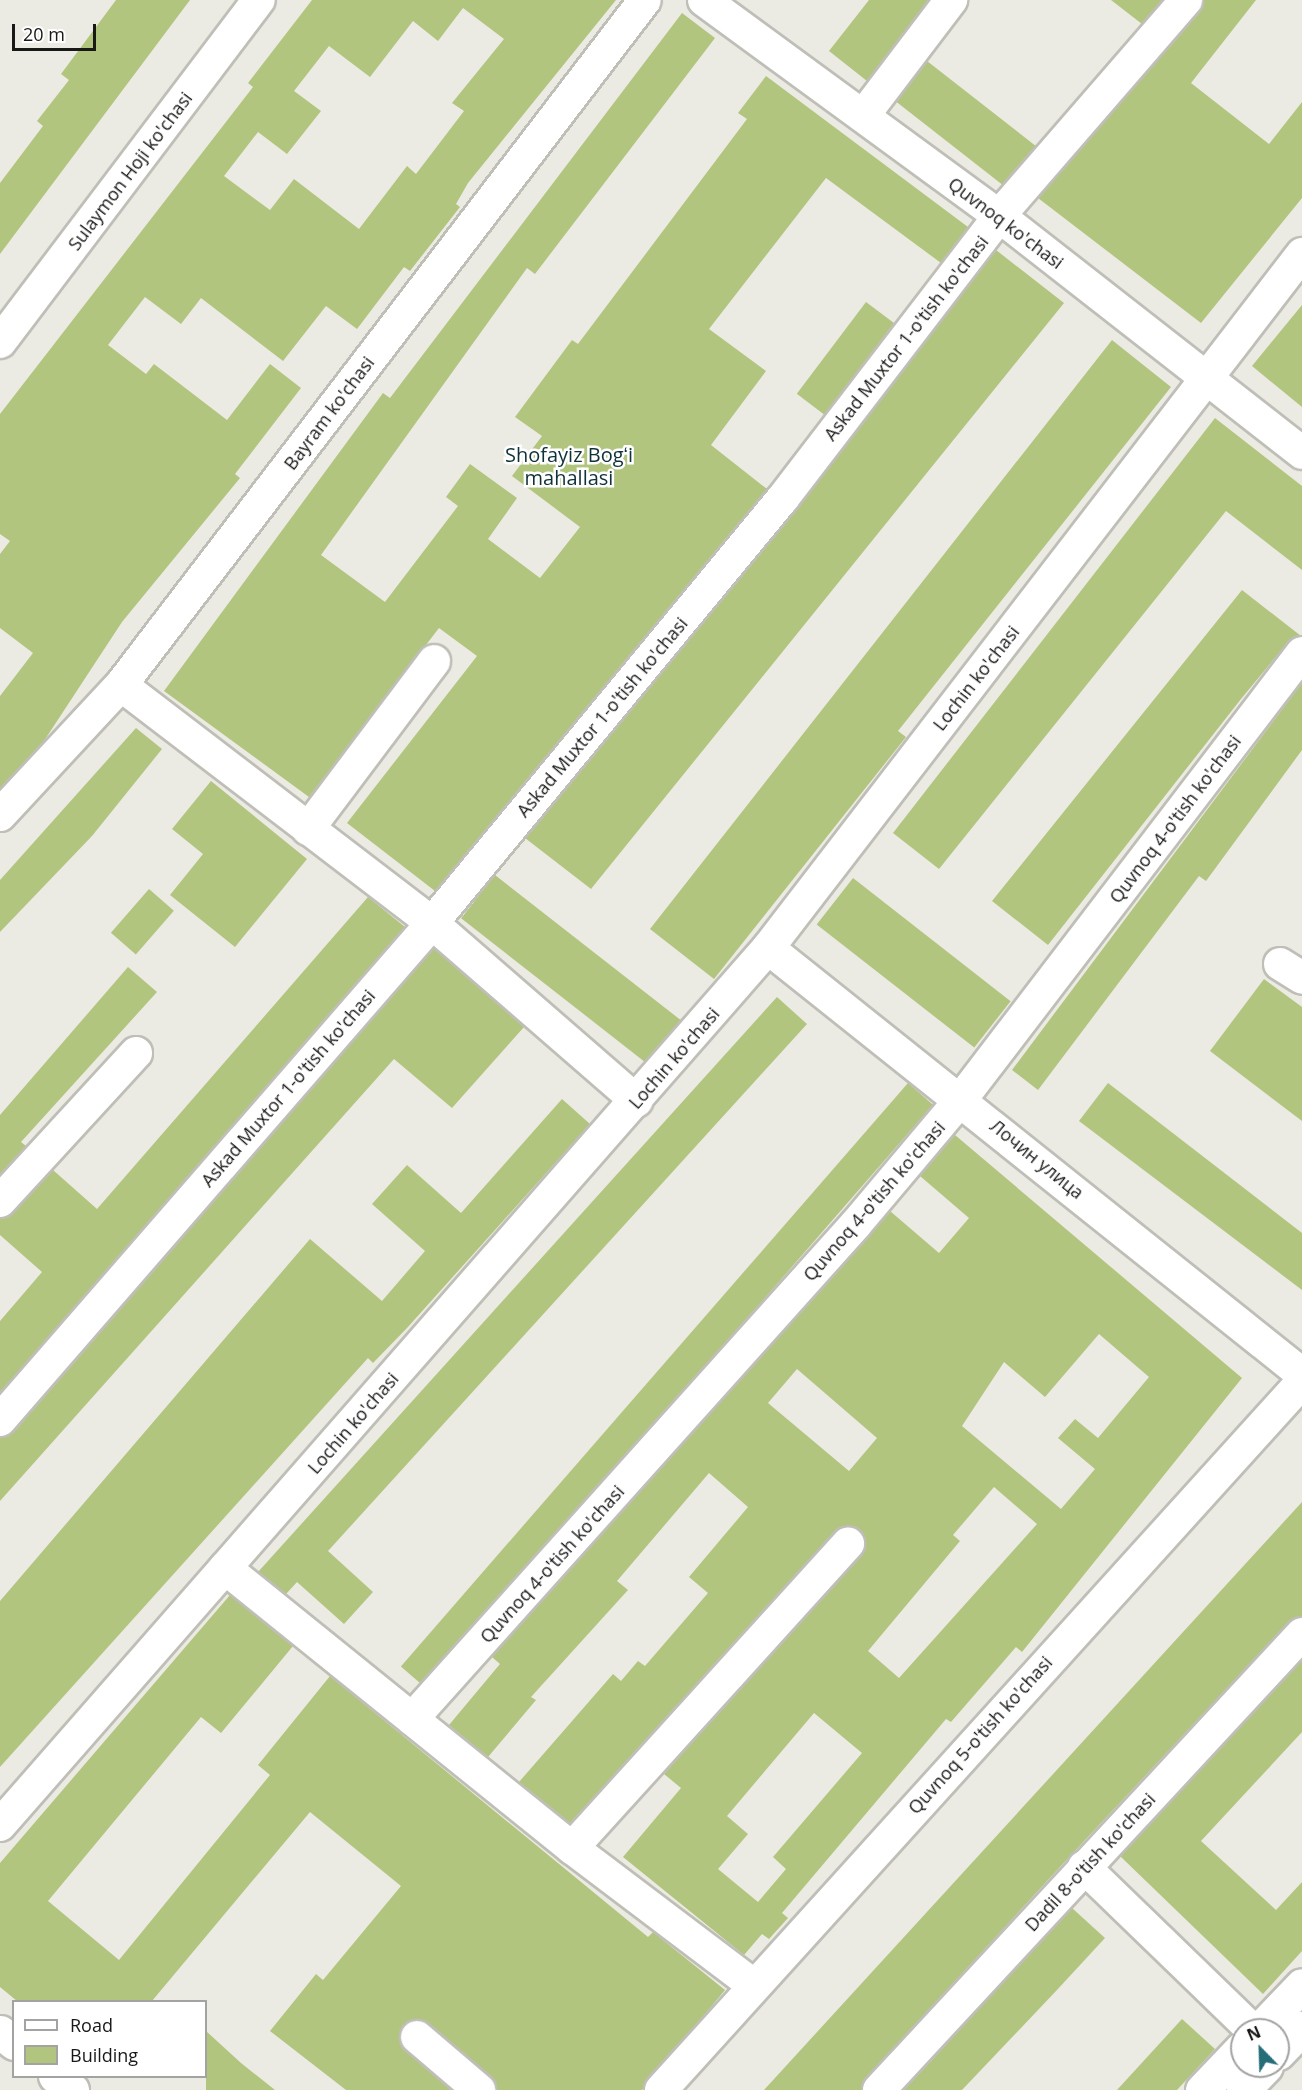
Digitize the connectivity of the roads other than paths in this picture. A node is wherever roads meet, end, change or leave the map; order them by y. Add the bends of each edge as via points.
1 (259, 0) edge
2 (645, 0) edge
3 (704, 0) edge
4 (951, 0) edge
5 (1186, 0) edge
6 (863, 116) junction
7 (999, 216) junction
8 (1302, 254) edge
9 (0, 342) edge
10 (1207, 379) junction
11 (1302, 453) edge
12 (1302, 653) edge
13 (434, 661) dead end
14 (121, 685) junction
15 (0, 815) edge
16 (308, 829) junction
17 (432, 922) junction
18 (768, 948) junction
19 (136, 1053) dead end
20 (962, 1098) junction
21 (637, 1101) junction
22 (0, 1201) edge
23 (1302, 1374) edge
24 (1302, 1382) edge
25 (0, 1420) edge
26 (848, 1544) dead end
27 (225, 1568) junction
28 (1302, 1634) edge
29 (412, 1719) junction
30 (0, 1825) edge
31 (572, 1848) junction
32 (1084, 1868) junction
33 (753, 1985) junction
34 (1302, 1985) edge
35 (1240, 2018) edge
36 (1270, 2018) edge
37 (1302, 2028) edge
38 (0, 2032) edge
39 (417, 2037) dead end
40 (1290, 2040) edge
41 (12, 2041) edge
42 (1230, 2061) edge
43 (57, 2078) edge
44 (1254, 2078) edge
45 (72, 2090) edge
46 (479, 2090) edge
47 (662, 2090) edge
48 (879, 2090) edge
49 (1202, 2090) edge
50 (1243, 2090) edge

1 - 9 street, Sulaymon Hoji ko'chasi
2 - 14 street, Bayram ko'chasi
3 - 6 street, Quvnoq ko'chasi
4 - 6 street
5 - 7 street, Askad Muxtor 1-o'tish ko'chasi
6 - 7 street, Quvnoq ko'chasi
7 - 10 street, Quvnoq ko'chasi
7 - 17 street, Askad Muxtor 1-o'tish ko'chasi via 783,498
8 - 10 street, Lochin ko'chasi
10 - 11 street, Quvnoq ko'chasi
10 - 18 street, Lochin ko'chasi
12 - 20 street, Quvnoq 4-o'tish ko'chasi
13 - 16 street
14 - 15 street, Bayram ko'chasi
14 - 16 street
16 - 17 street
17 - 21 street
17 - 25 street, Askad Muxtor 1-o'tish ko'chasi
18 - 20 street, Лочин улица
18 - 21 street, Lochin ko'chasi
19 - 22 street
20 - 23 street, Лочин улица
20 - 29 street, Quvnoq 4-o'tish ko'chasi via 856,1224
21 - 27 street, Lochin ko'chasi
24 - 33 street, Quvnoq 5-o'tish ko'chasi
26 - 31 street
27 - 29 street
27 - 30 street, Lochin ko'chasi
28 - 32 street, Dadil 8-o'tish ko'chasi
29 - 31 street
31 - 33 street
32 - 35 street
32 - 48 street, Dadil 8-o'tish ko'chasi
33 - 47 street, Quvnoq 5-o'tish ko'chasi
34 - 36 main road
37 - 40 main road
38 - 41 main road
39 - 46 street
42 - 49 main road
43 - 45 main road
44 - 50 main road

